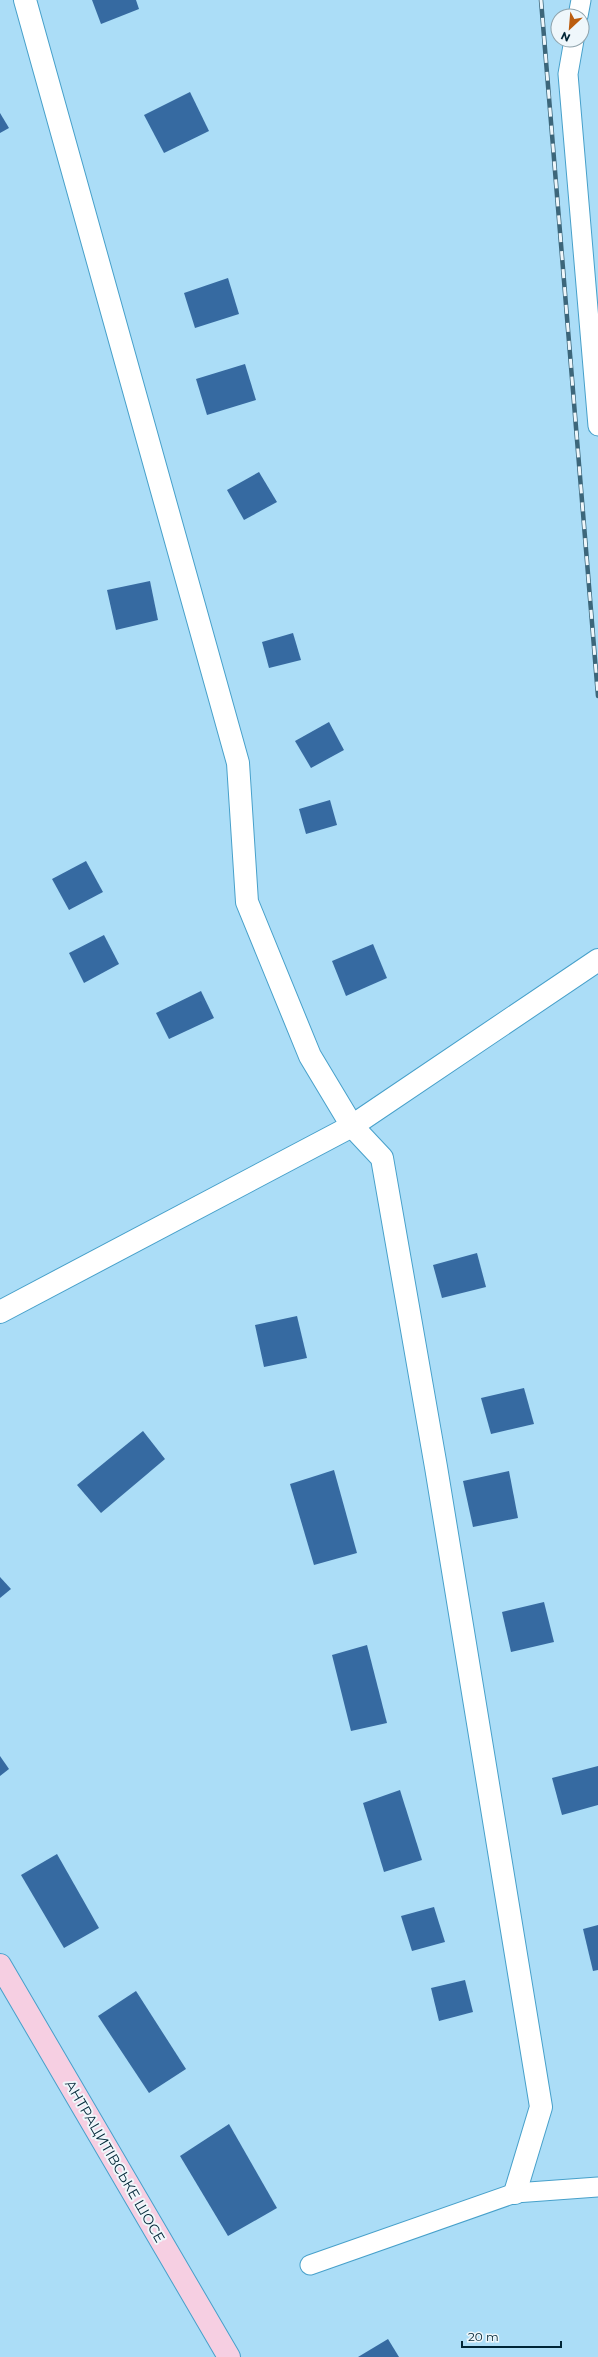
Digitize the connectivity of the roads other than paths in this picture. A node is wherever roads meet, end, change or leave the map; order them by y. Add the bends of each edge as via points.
1 (25, 0) edge
2 (573, 48) edge
3 (598, 426) edge
4 (598, 960) edge
5 (352, 1126) junction
6 (0, 1312) edge
7 (0, 1965) edge
8 (598, 2186) edge
9 (515, 2193) junction
10 (310, 2265) dead end
11 (229, 2357) edge

1 - 5 street via 238,763 247,902 310,1056
2 - 3 lane via 568,74
4 - 5 street
5 - 6 street
5 - 9 street via 382,1158 436,1467 541,2107
7 - 11 main road, АНТРАЦИТІВСЬКЕ ШОСЕ
8 - 9 lane
9 - 10 lane

